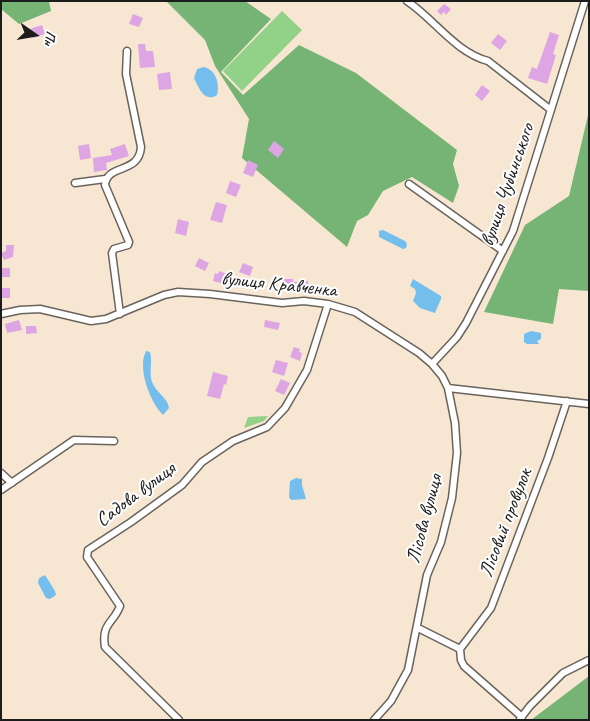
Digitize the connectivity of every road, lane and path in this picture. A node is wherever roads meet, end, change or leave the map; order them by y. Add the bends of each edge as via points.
1 (406, 1) edge
2 (585, 1) edge
3 (127, 52) dead end
4 (551, 110) junction
5 (105, 179) junction
6 (75, 183) dead end
7 (409, 184) dead end
8 (503, 251) junction
9 (328, 304) junction
10 (1, 314) edge
11 (120, 314) junction
12 (432, 364) junction
13 (448, 388) junction
14 (567, 401) junction
15 (589, 404) edge
16 (114, 441) dead end
17 (1, 473) edge
18 (12, 483) junction
19 (1, 490) edge
20 (418, 628) junction
21 (460, 649) junction
22 (589, 660) edge
23 (521, 718) edge
24 (179, 720) edge
25 (374, 720) edge

1 - 4 street via 449,38 479,59 488,61
2 - 4 street, вулиця Чубинського
3 - 5 street via 126,74 140,155 137,162 109,174
4 - 8 street, вулиця Чубинського via 513,231
5 - 6 street
5 - 11 street via 129,242 112,253
7 - 8 street
8 - 12 street, вулиця Чубинського via 458,337
9 - 11 street, вулиця Кравченка via 304,300 282,303 178,292
9 - 12 street, вулиця Кравченка via 355,312
9 - 24 street, Садова вулиця via 306,370 285,408 267,427 233,441 202,462 182,485 88,550 87,557 120,606 105,630 105,647
10 - 11 street, вулиця Кравченка via 40,309 91,321
12 - 13 street, вулиця Кравченка
13 - 14 street
13 - 20 street, Лісова вулиця via 457,453 452,498 441,542 427,575
14 - 15 street
14 - 21 street, Лісовий провулок via 494,601
16 - 18 street via 74,440
17 - 18 street
18 - 19 street
20 - 21 street
20 - 25 street, Лісова вулиця via 408,670 392,701
21 - 23 street via 464,666
22 - 23 street via 563,673

